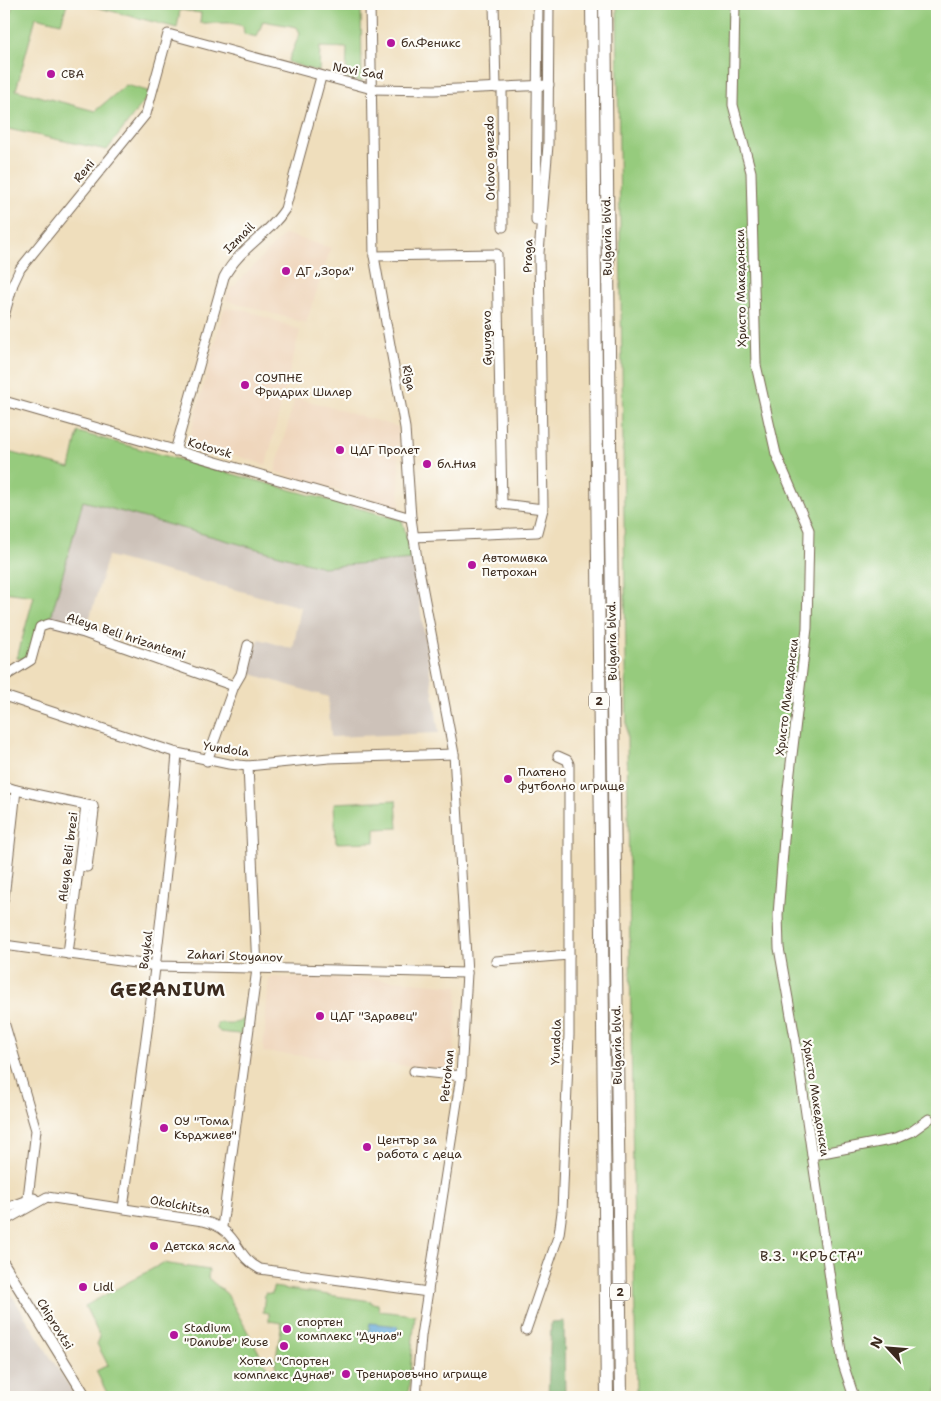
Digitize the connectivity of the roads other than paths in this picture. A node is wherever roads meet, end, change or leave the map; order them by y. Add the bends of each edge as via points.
1 (370, 4) edge
2 (494, 4) edge
3 (538, 4) edge
4 (549, 4) edge
5 (592, 4) edge
6 (605, 4) edge
7 (735, 4) edge
8 (168, 34) joint
9 (321, 77) junction
10 (549, 85) junction
11 (537, 86) junction
12 (499, 88) junction
13 (372, 89) junction
14 (503, 227) dead end
15 (539, 253) junction
16 (374, 256) junction
17 (4, 316) edge
18 (4, 401) edge
19 (175, 451) junction
20 (543, 509) junction
21 (411, 518) junction
22 (413, 537) junction
23 (248, 645) dead end
24 (7, 675) dead end
25 (234, 686) junction
26 (4, 696) edge
27 (177, 753) junction
28 (454, 754) junction
29 (558, 756) dead end
30 (207, 761) junction
31 (248, 766) junction
32 (4, 786) edge
33 (16, 790) junction
34 (4, 898) edge
35 (4, 945) edge
36 (68, 954) junction
37 (569, 955) junction
38 (496, 961) dead end
39 (157, 966) junction
40 (257, 969) junction
41 (466, 973) junction
42 (4, 1022) edge
43 (414, 1071) dead end
44 (461, 1076) junction
45 (929, 1119) dead end
46 (812, 1156) junction
47 (47, 1197) junction
48 (28, 1198) junction
49 (123, 1208) junction
50 (4, 1209) edge
51 (4, 1221) edge
52 (222, 1227) junction
53 (4, 1264) edge
54 (428, 1292) junction
55 (526, 1330) dead end
56 (86, 1397) edge
57 (416, 1397) edge
58 (607, 1397) edge
59 (622, 1397) edge
60 (854, 1397) edge

1 - 13 street, Riga
2 - 12 street, Orlovo gnezdo
3 - 11 street
4 - 10 street, Praga
5 - 58 highway, Bulgaria blvd. / 2
6 - 59 highway, Bulgaria blvd. / 2
7 - 46 street, Христо Македонски via 733,105 751,172 756,365 776,454 808,530 807,628 788,789 778,915 779,948
8 - 9 street, Novi Sad
8 - 17 street, Reni via 146,114 20,269
9 - 13 street, Novi Sad
9 - 19 street, Izmail via 285,209 236,258 224,277
10 - 11 street, Novi Sad
10 - 15 street, Praga via 548,145
11 - 12 street, Novi Sad
11 - 15 street via 536,223
12 - 13 street, Novi Sad
12 - 14 street, Orlovo gnezdo
13 - 16 street, Riga
15 - 20 street, Praga
16 - 20 street, Gyurgevo via 497,254 502,504
16 - 21 street, Riga via 405,428
18 - 19 street, Kotovsk
19 - 21 street, Kotovsk
20 - 22 street via 537,532
21 - 22 street, Riga
22 - 28 street, Riga
23 - 25 street via 241,674
24 - 25 street, Aleya Beli hrizantemi via 32,660 40,628 49,624 84,633
25 - 30 street
26 - 27 street, Yundola
27 - 30 street, Yundola
27 - 39 street, Baykal
28 - 31 street, Yundola via 329,758
28 - 41 street, Petrohan
29 - 37 street, Yundola via 569,764
30 - 31 street, Yundola
31 - 40 street
32 - 33 street, Aleya Beli brezi
33 - 34 street
33 - 36 street, Aleya Beli brezi via 86,805
35 - 36 street, Zahari Stoyanov
36 - 39 street, Zahari Stoyanov
37 - 38 street
37 - 55 street, Yundola via 569,1035 559,1234
39 - 40 street, Zahari Stoyanov
39 - 49 street, Baykal
40 - 41 street, Zahari Stoyanov
40 - 52 street
41 - 44 street, Petrohan
42 - 48 street via 36,1130
43 - 44 street
44 - 54 street, Petrohan
45 - 46 street via 895,1139
46 - 60 street, Христо Македонски via 844,1364
47 - 48 street, Okolchitsa
47 - 49 street, Okolchitsa
47 - 51 street
48 - 50 street
49 - 52 street, Okolchitsa
52 - 54 street, Okolchitsa via 260,1269
53 - 56 main road, Chiprovtsi
54 - 57 street, Petrohan

